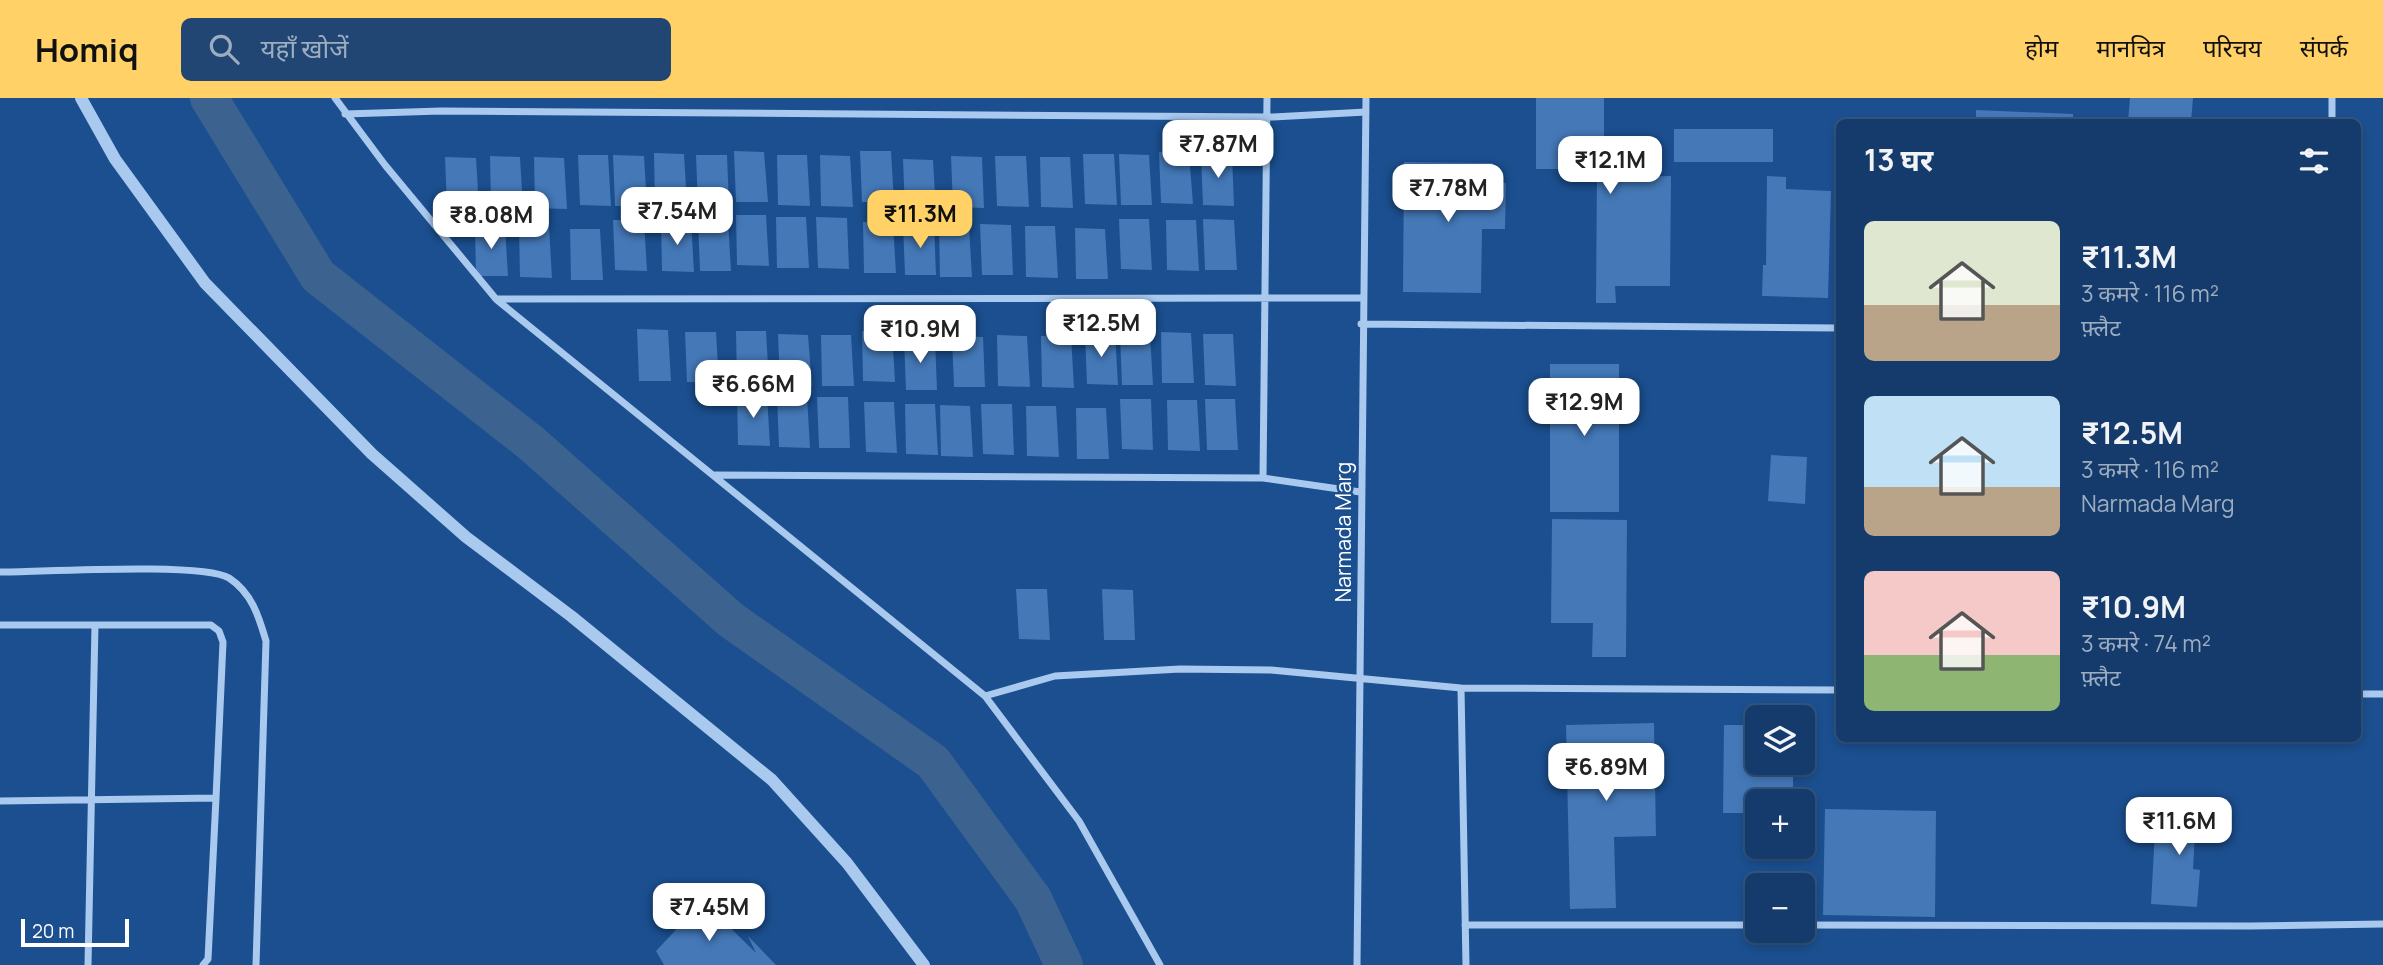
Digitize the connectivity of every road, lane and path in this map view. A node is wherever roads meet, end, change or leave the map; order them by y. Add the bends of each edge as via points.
1 (81, 98) edge
2 (335, 98) edge
3 (1267, 98) edge
4 (1366, 98) edge
5 (2332, 98) edge
6 (1366, 112) junction
7 (345, 114) junction
8 (1266, 117) junction
9 (2332, 119) edge
10 (1264, 298) junction
11 (1362, 298) junction
12 (496, 299) junction
13 (1362, 324) junction
14 (1836, 328) edge
15 (714, 475) junction
16 (1263, 478) junction
17 (1360, 492) junction
18 (0, 572) edge
19 (0, 625) edge
20 (95, 625) junction
21 (1361, 681) junction
22 (1461, 688) junction
23 (1836, 690) edge
24 (2361, 694) edge
25 (2383, 694) edge
26 (985, 696) junction
27 (216, 797) junction
28 (90, 800) junction
29 (0, 801) edge
30 (2383, 923) edge
31 (1465, 925) junction
32 (1745, 925) edge
33 (1815, 925) edge
34 (88, 965) edge
35 (203, 965) edge
36 (256, 965) edge
37 (924, 965) edge
38 (1160, 965) edge
39 (1357, 965) edge
40 (1466, 965) edge

1 - 37 street via 115,159 214,292 372,454 466,537 772,779 848,863
2 - 7 street
3 - 8 street
4 - 6 street, Narmada Marg
5 - 9 street
6 - 8 street
6 - 11 street, Narmada Marg
7 - 8 street
7 - 12 street
8 - 10 street
10 - 11 street
10 - 12 street
10 - 16 street
11 - 13 street, Narmada Marg
12 - 15 street
13 - 14 street
13 - 17 street, Narmada Marg
15 - 16 street
15 - 26 street
16 - 17 street
17 - 21 street, Narmada Marg
18 - 36 street via 196,569 229,578 255,605 266,641
19 - 20 street
20 - 27 street via 211,625 219,631 223,642
20 - 28 street
21 - 22 street
21 - 26 street via 1271,670 1180,669 1055,676
21 - 39 street, Narmada Marg
22 - 23 street
22 - 31 street
24 - 25 street
26 - 38 street via 1079,821
27 - 28 street
27 - 35 street via 208,959
28 - 29 street
28 - 34 street
30 - 33 street
31 - 32 street
31 - 40 street

